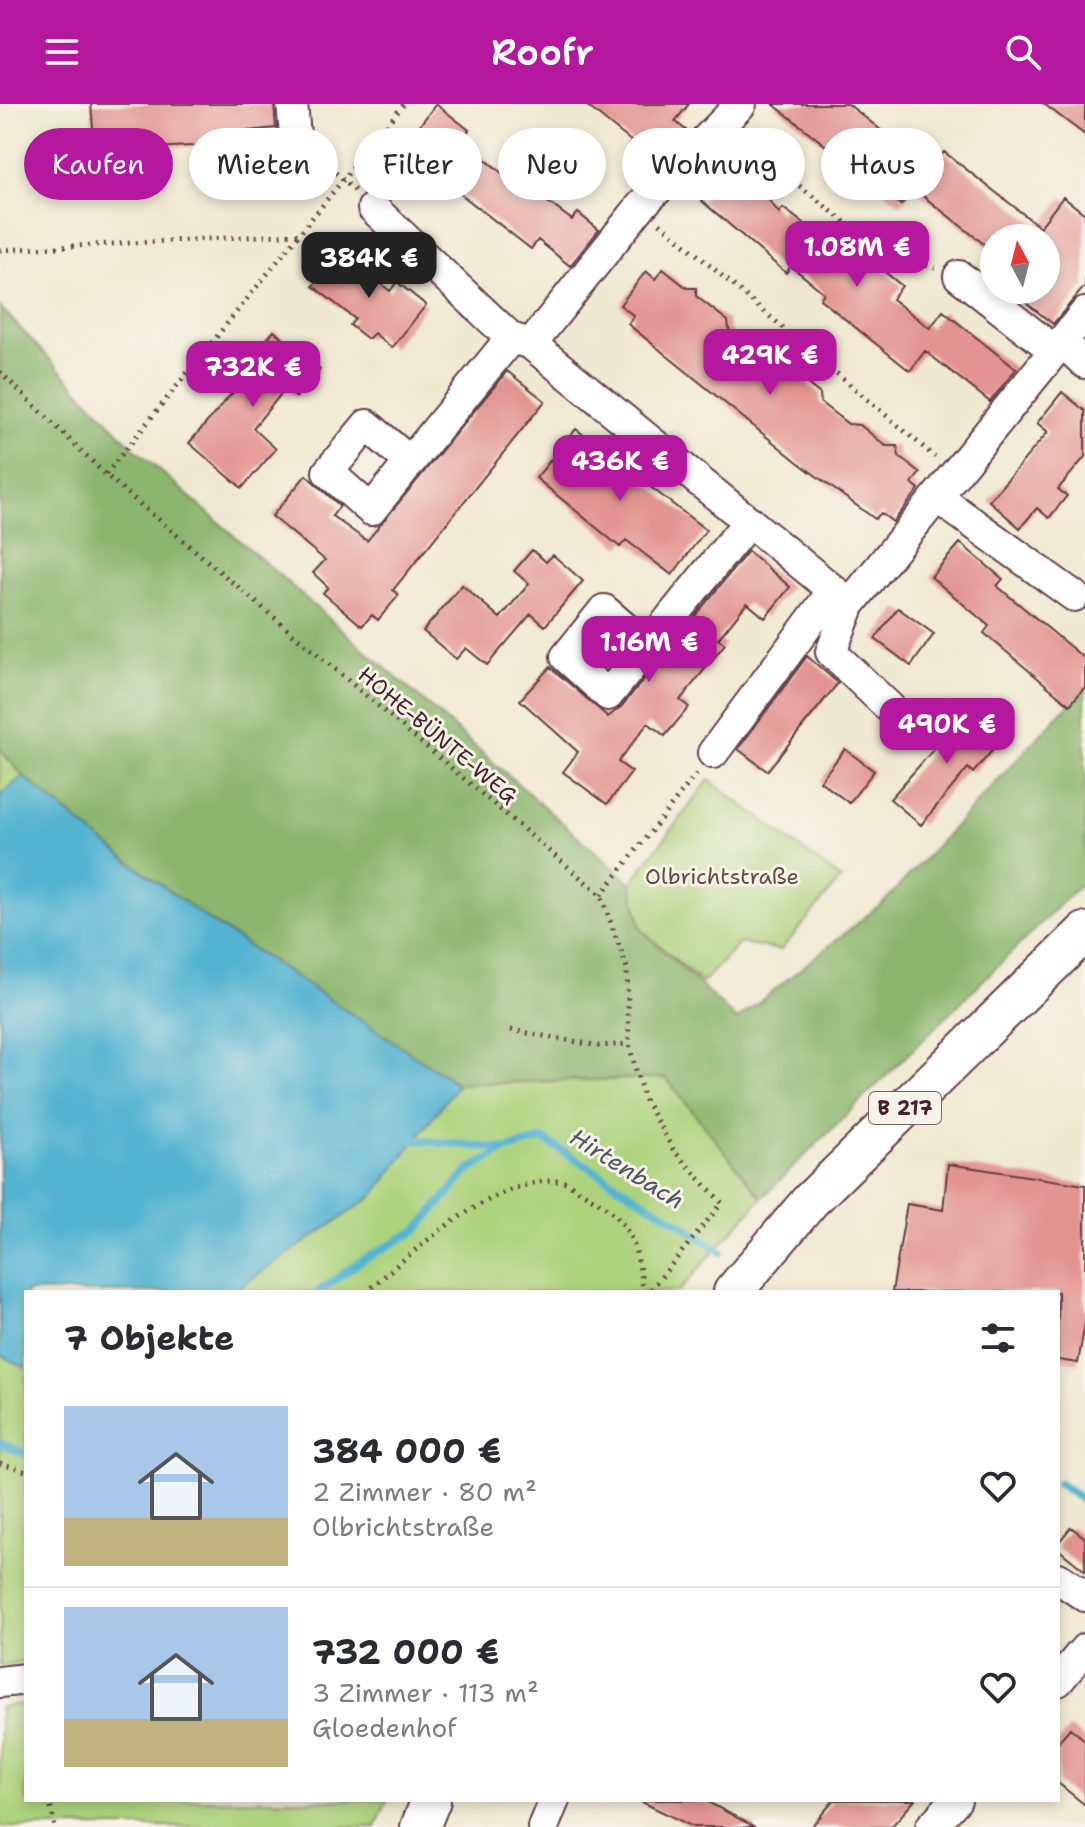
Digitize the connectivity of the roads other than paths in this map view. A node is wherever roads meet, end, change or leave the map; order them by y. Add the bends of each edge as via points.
1 (292, 104) edge
2 (732, 115) edge
3 (294, 128) edge
4 (373, 208) road end
5 (959, 276) road end
6 (1085, 313) edge
7 (521, 341) junction
8 (1058, 347) junction
9 (1085, 363) edge
10 (410, 462) dead end
11 (947, 487) junction
12 (749, 521) junction
13 (1074, 596) dead end
14 (842, 598) junction
15 (647, 647) dead end
16 (890, 708) dead end
17 (713, 753) road end
18 (1085, 932) edge
19 (735, 1290) edge
20 (1060, 1579) edge
21 (1085, 1596) edge
22 (1085, 1649) edge
23 (24, 1679) edge
24 (1060, 1679) edge
25 (0, 1682) edge
26 (430, 1802) edge
27 (553, 1802) edge
28 (420, 1827) edge
29 (543, 1827) edge

1 - 3 street
2 - 7 street via 641,206
4 - 7 street
5 - 8 street
6 - 8 street
7 - 10 street
7 - 12 street
8 - 9 street
8 - 11 street
11 - 13 street
11 - 14 street
12 - 14 street
12 - 15 street
14 - 16 street via 831,652
14 - 17 street
18 - 19 main road, B 217 via 810,1201
20 - 21 street
22 - 24 street
23 - 25 street
26 - 28 main road
27 - 29 street

